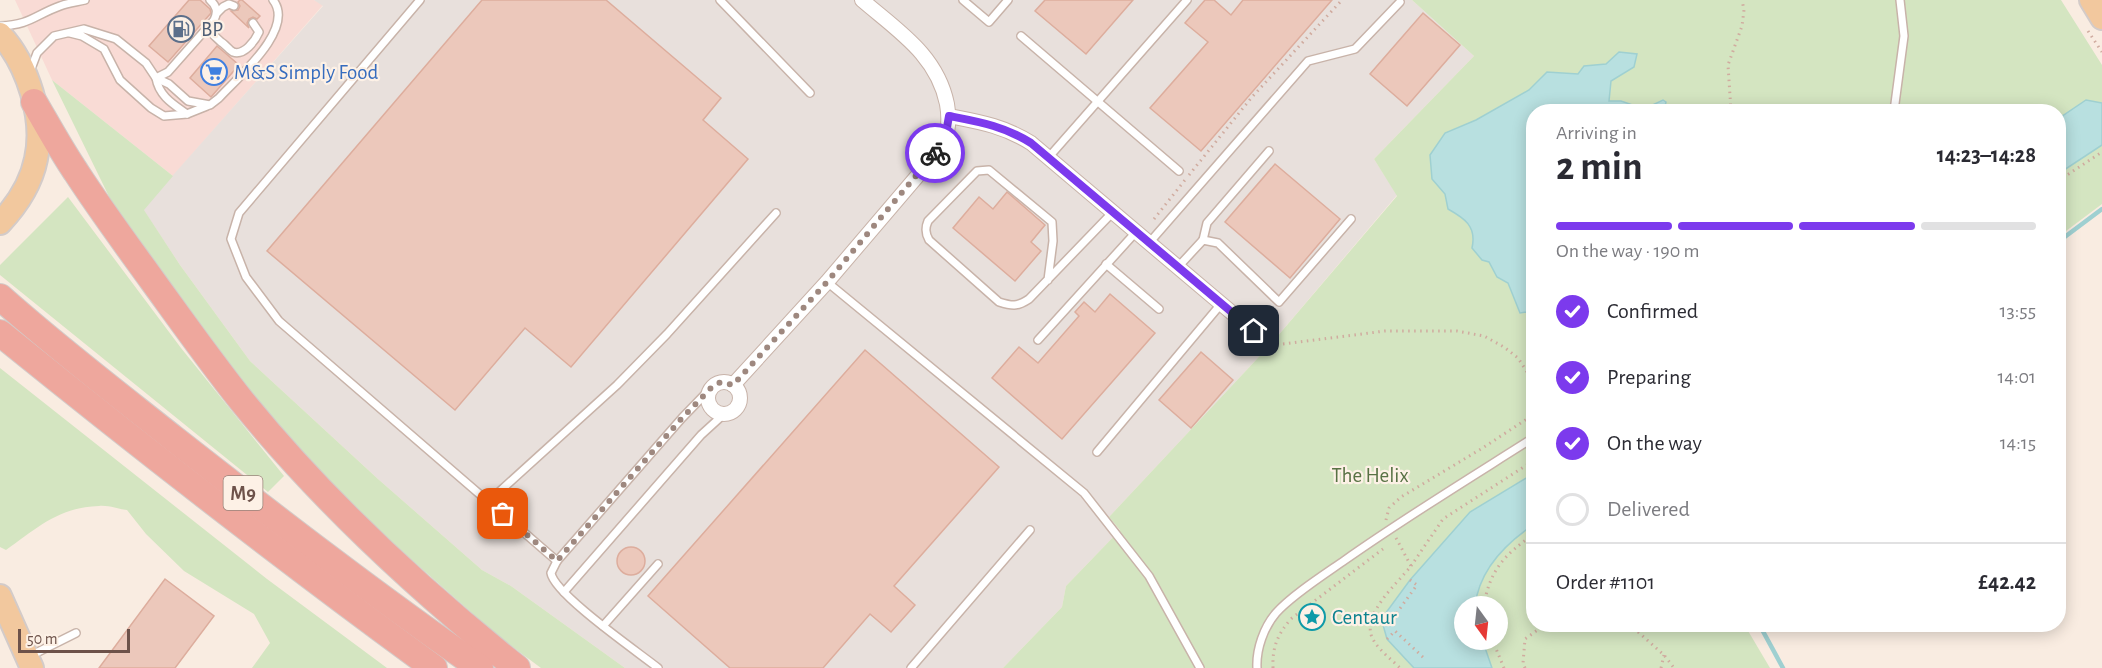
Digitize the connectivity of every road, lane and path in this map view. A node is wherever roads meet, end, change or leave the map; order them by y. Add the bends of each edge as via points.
1 (85, 0) edge
2 (210, 0) edge
3 (273, 0) edge
4 (420, 0) edge
5 (720, 0) edge
6 (862, 0) edge
7 (963, 0) edge
8 (1008, 0) edge
9 (1186, 0) edge
10 (1342, 0) edge
11 (1742, 0) edge
12 (1899, 0) edge
13 (2091, 0) edge
14 (1401, 2) dead end
15 (234, 6) dead end
16 (217, 13) junction
17 (2102, 18) edge
18 (253, 23) dead end
19 (0, 26) edge
20 (208, 27) junction
21 (67, 32) junction
22 (0, 34) edge
23 (1021, 36) dead end
24 (156, 78) junction
25 (31, 93) junction
26 (810, 93) dead end
27 (1098, 101) junction
28 (1731, 104) edge
29 (1895, 104) edge
30 (210, 105) junction
31 (187, 114) junction
32 (949, 116) junction
33 (1269, 151) dead end
34 (2102, 152) edge
35 (1048, 158) junction
36 (1179, 171) dead end
37 (2066, 176) edge
38 (1113, 212) junction
39 (776, 213) dead end
40 (1351, 219) dead end
41 (0, 223) edge
42 (1142, 237) junction
43 (1203, 240) junction
44 (1106, 264) junction
45 (1178, 267) junction
46 (1048, 279) junction
47 (827, 282) junction
48 (6, 303) edge
49 (1221, 304) junction
50 (1159, 309) dead end
51 (0, 333) edge
52 (1038, 340) dead end
53 (1270, 345) joint
54 (1526, 370) edge
55 (733, 385) junction
56 (712, 387) junction
57 (724, 414) junction
58 (1526, 420) edge
59 (1526, 442) edge
60 (1097, 452) dead end
61 (1526, 466) edge
62 (488, 502) junction
63 (1390, 529) junction
64 (1030, 530) dead end
65 (1526, 540) edge
66 (1387, 546) dead end
67 (557, 561) junction
68 (658, 564) dead end
69 (1411, 566) junction
70 (1410, 580) dead end
71 (564, 592) junction
72 (0, 596) edge
73 (1486, 596) edge
74 (1393, 618) dead end
75 (603, 626) junction
76 (1535, 632) edge
77 (1638, 632) edge
78 (76, 633) dead end
79 (1387, 639) dead end
80 (1497, 650) edge
81 (1664, 655) junction
82 (1425, 659) dead end
83 (30, 663) edge
84 (434, 668) edge
85 (480, 668) edge
86 (517, 668) edge
87 (658, 668) edge
88 (911, 668) edge
89 (1200, 668) edge
90 (1257, 668) edge
91 (1273, 668) edge
92 (1400, 668) edge
93 (1504, 668) edge
94 (1525, 668) edge
95 (1661, 668) edge
96 (1674, 668) edge

1 - 19 lane via 60,6 30,21
2 - 16 lane
3 - 30 lane via 279,14 270,42
4 - 62 lane via 239,213 231,240 246,277 279,321
5 - 26 lane
6 - 32 street via 919,48 935,70
7 - 8 lane via 989,22
9 - 27 lane
10 - 42 path via 1252,97
11 - 28 path via 1743,26 1728,64
12 - 29 lane via 1904,36
13 - 17 main road
14 - 42 lane via 1355,49 1308,61
15 - 16 lane via 229,4
16 - 20 lane
18 - 20 lane via 259,32 256,39 240,52 233,52
20 - 24 lane via 168,72
21 - 24 lane via 84,29 116,39 146,63
21 - 25 lane via 54,36 37,53 31,65
21 - 31 lane via 104,49 120,80 151,108 164,116
22 - 25 main road via 22,64
23 - 27 lane
24 - 30 lane via 188,101
24 - 31 lane via 162,94
25 - 41 main road via 38,132 37,158 22,195
25 - 86 highway via 75,171 119,235 192,337 260,422 381,550
27 - 35 lane
27 - 36 lane
30 - 31 lane
32 - 35 street via 1012,132
32 - 47 street via 945,139 931,160
33 - 43 lane via 1207,223
34 - 37 path
35 - 38 street
38 - 42 street
38 - 46 lane
39 - 62 lane via 617,385
40 - 43 lane via 1279,302 1218,243
42 - 44 lane
42 - 45 street
43 - 45 lane
44 - 50 lane
44 - 52 lane
45 - 49 street
46 - 46 lane via 1019,305 999,302 928,240 928,221 977,171 989,170 1052,222
47 - 55 street
47 - 89 lane via 1084,493 1149,576
48 - 85 highway, M9 via 226,480
49 - 53 street
49 - 60 lane
51 - 84 highway, M9 via 225,513
53 - 54 path via 1384,331 1457,331 1484,336 1504,347
55 - 56 street via 721,382
55 - 57 street via 740,394 739,405
56 - 57 street via 708,396 710,407
56 - 67 lane
57 - 71 lane via 701,435
58 - 63 path via 1401,497 1389,508 1385,520
59 - 63 lane
61 - 69 path via 1443,519
62 - 67 lane
63 - 69 path
63 - 90 lane via 1277,612 1266,628
64 - 88 lane
65 - 73 path via 1505,556
66 - 91 path via 1281,629
67 - 71 lane via 552,567 552,578
68 - 75 lane
69 - 92 path via 1378,606 1369,626 1374,641
70 - 74 path via 1417,585
71 - 75 lane
72 - 83 main road
75 - 87 lane
76 - 94 path via 1525,639
77 - 81 path
78 - 83 lane
79 - 82 path via 1395,631
80 - 93 path
81 - 95 path
81 - 96 path

